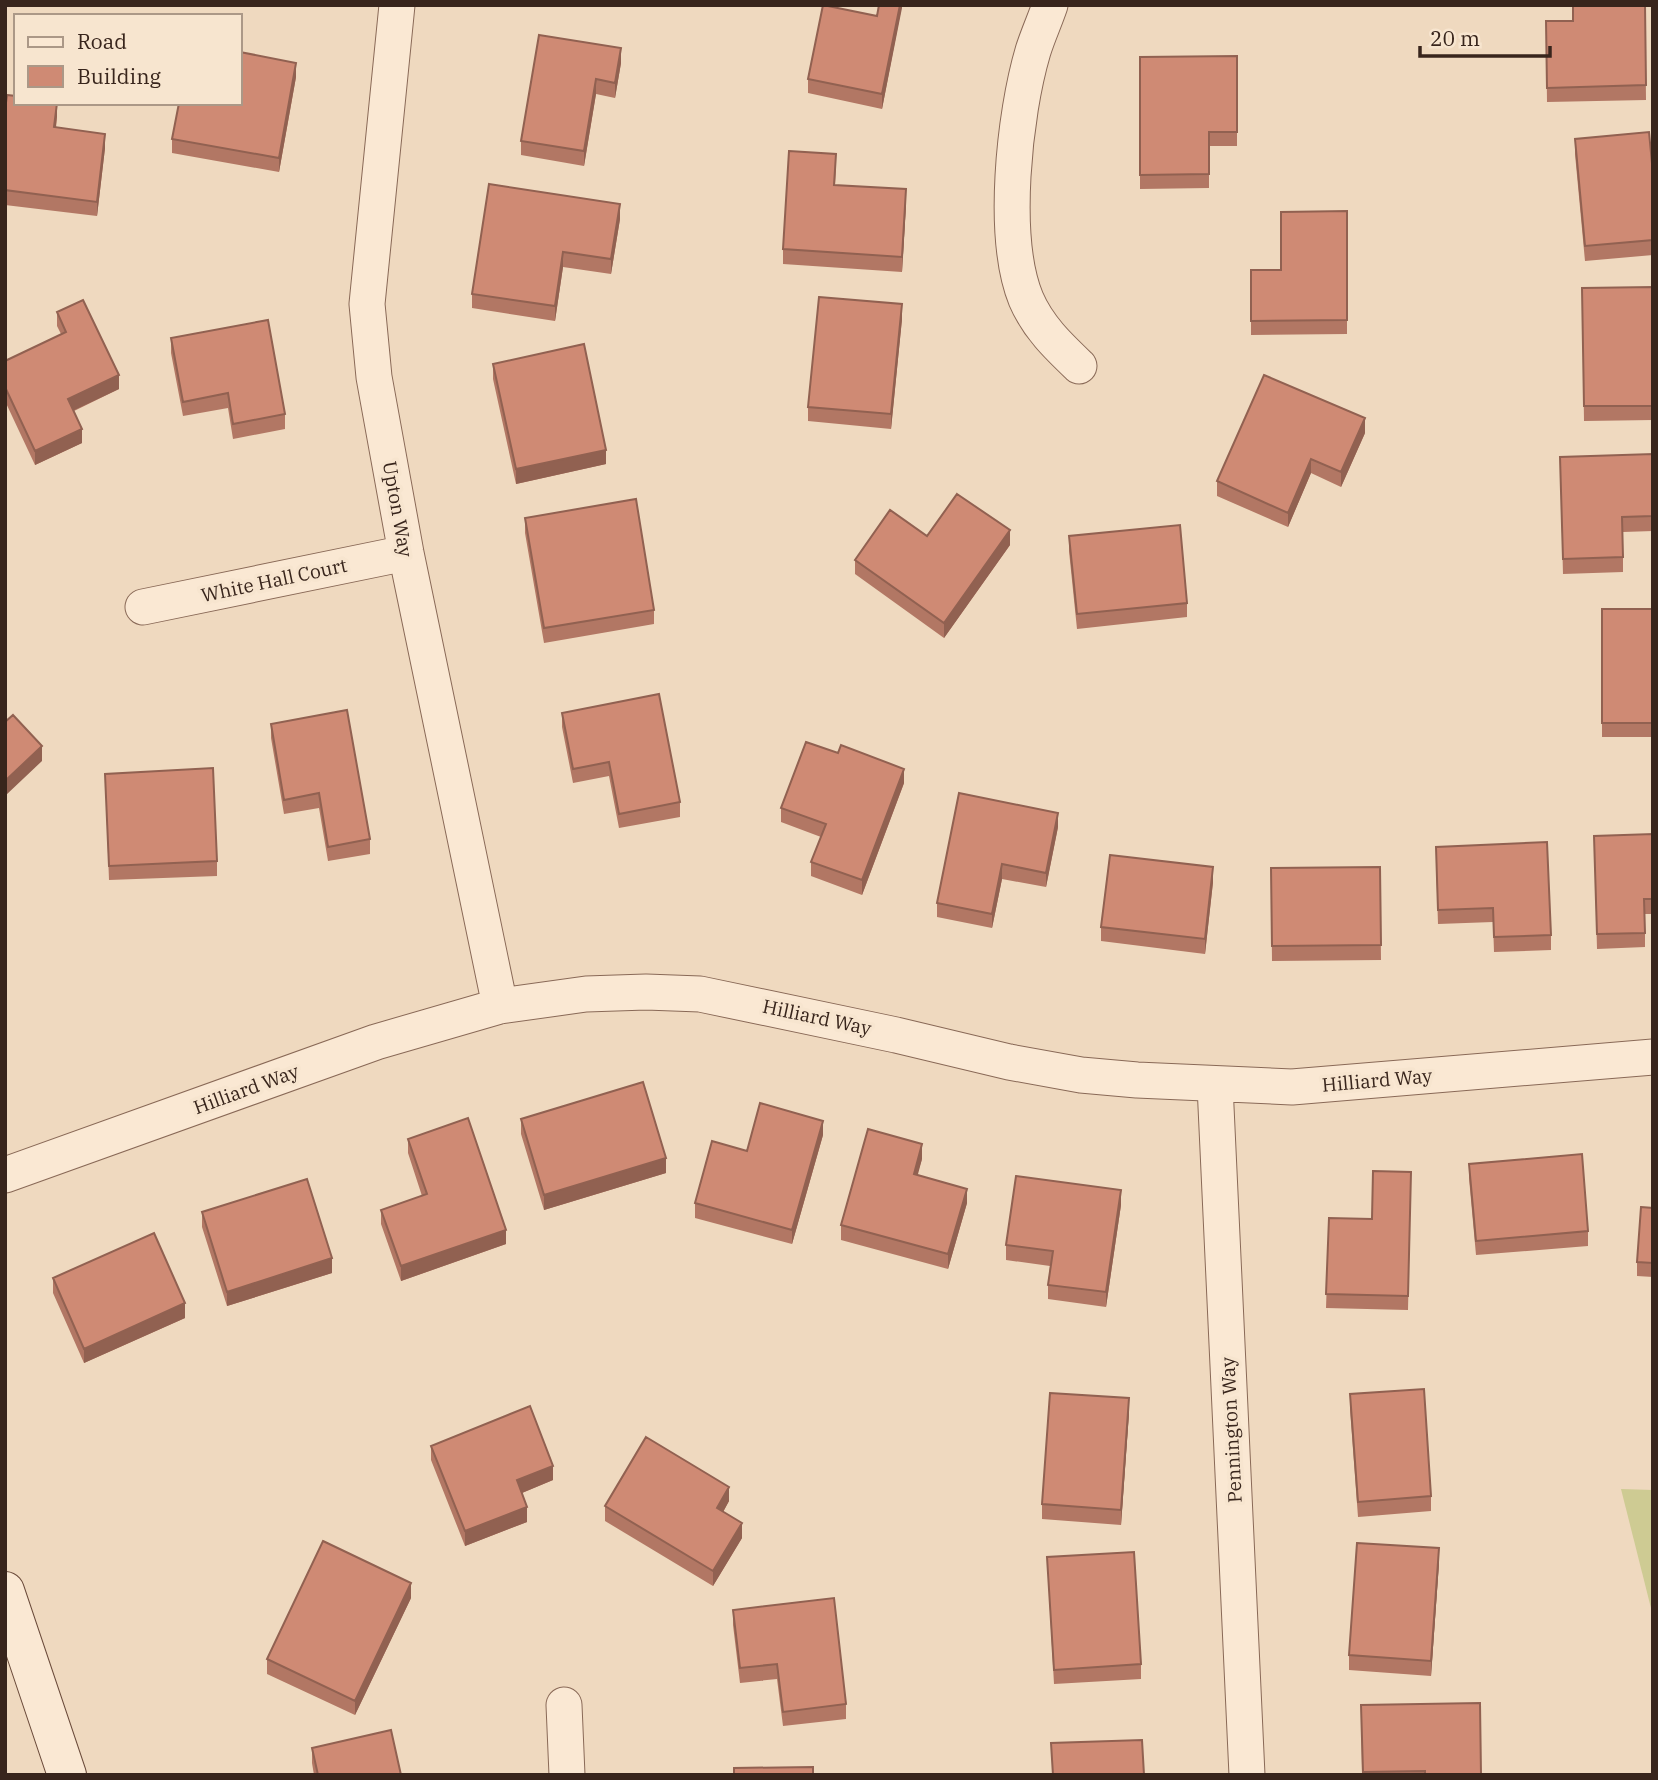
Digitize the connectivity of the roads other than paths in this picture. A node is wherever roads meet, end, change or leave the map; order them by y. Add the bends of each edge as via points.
1 (397, 5) edge
2 (1050, 5) edge
3 (1079, 366) dead end
4 (406, 553) junction
5 (143, 607) dead end
6 (500, 1006) junction
7 (1653, 1057) edge
8 (1215, 1085) junction
9 (5, 1175) edge
10 (5, 1591) edge
11 (564, 1705) dead end
12 (68, 1775) edge
13 (567, 1775) edge
14 (1247, 1775) edge

1 - 4 street, Upton Way via 367,304 374,377
2 - 3 street via 1033,51 1017,134 1012,214 1015,265 1027,301 1047,336
4 - 5 street, White Hall Court
4 - 6 street, Upton Way
6 - 8 street, Hilliard Way via 586,994 701,994 1021,1065 1092,1076
6 - 9 street, Hilliard Way via 376,1042
7 - 8 street, Hilliard Way via 1292,1087
8 - 14 street, Pennington Way
10 - 12 main road
11 - 13 street

